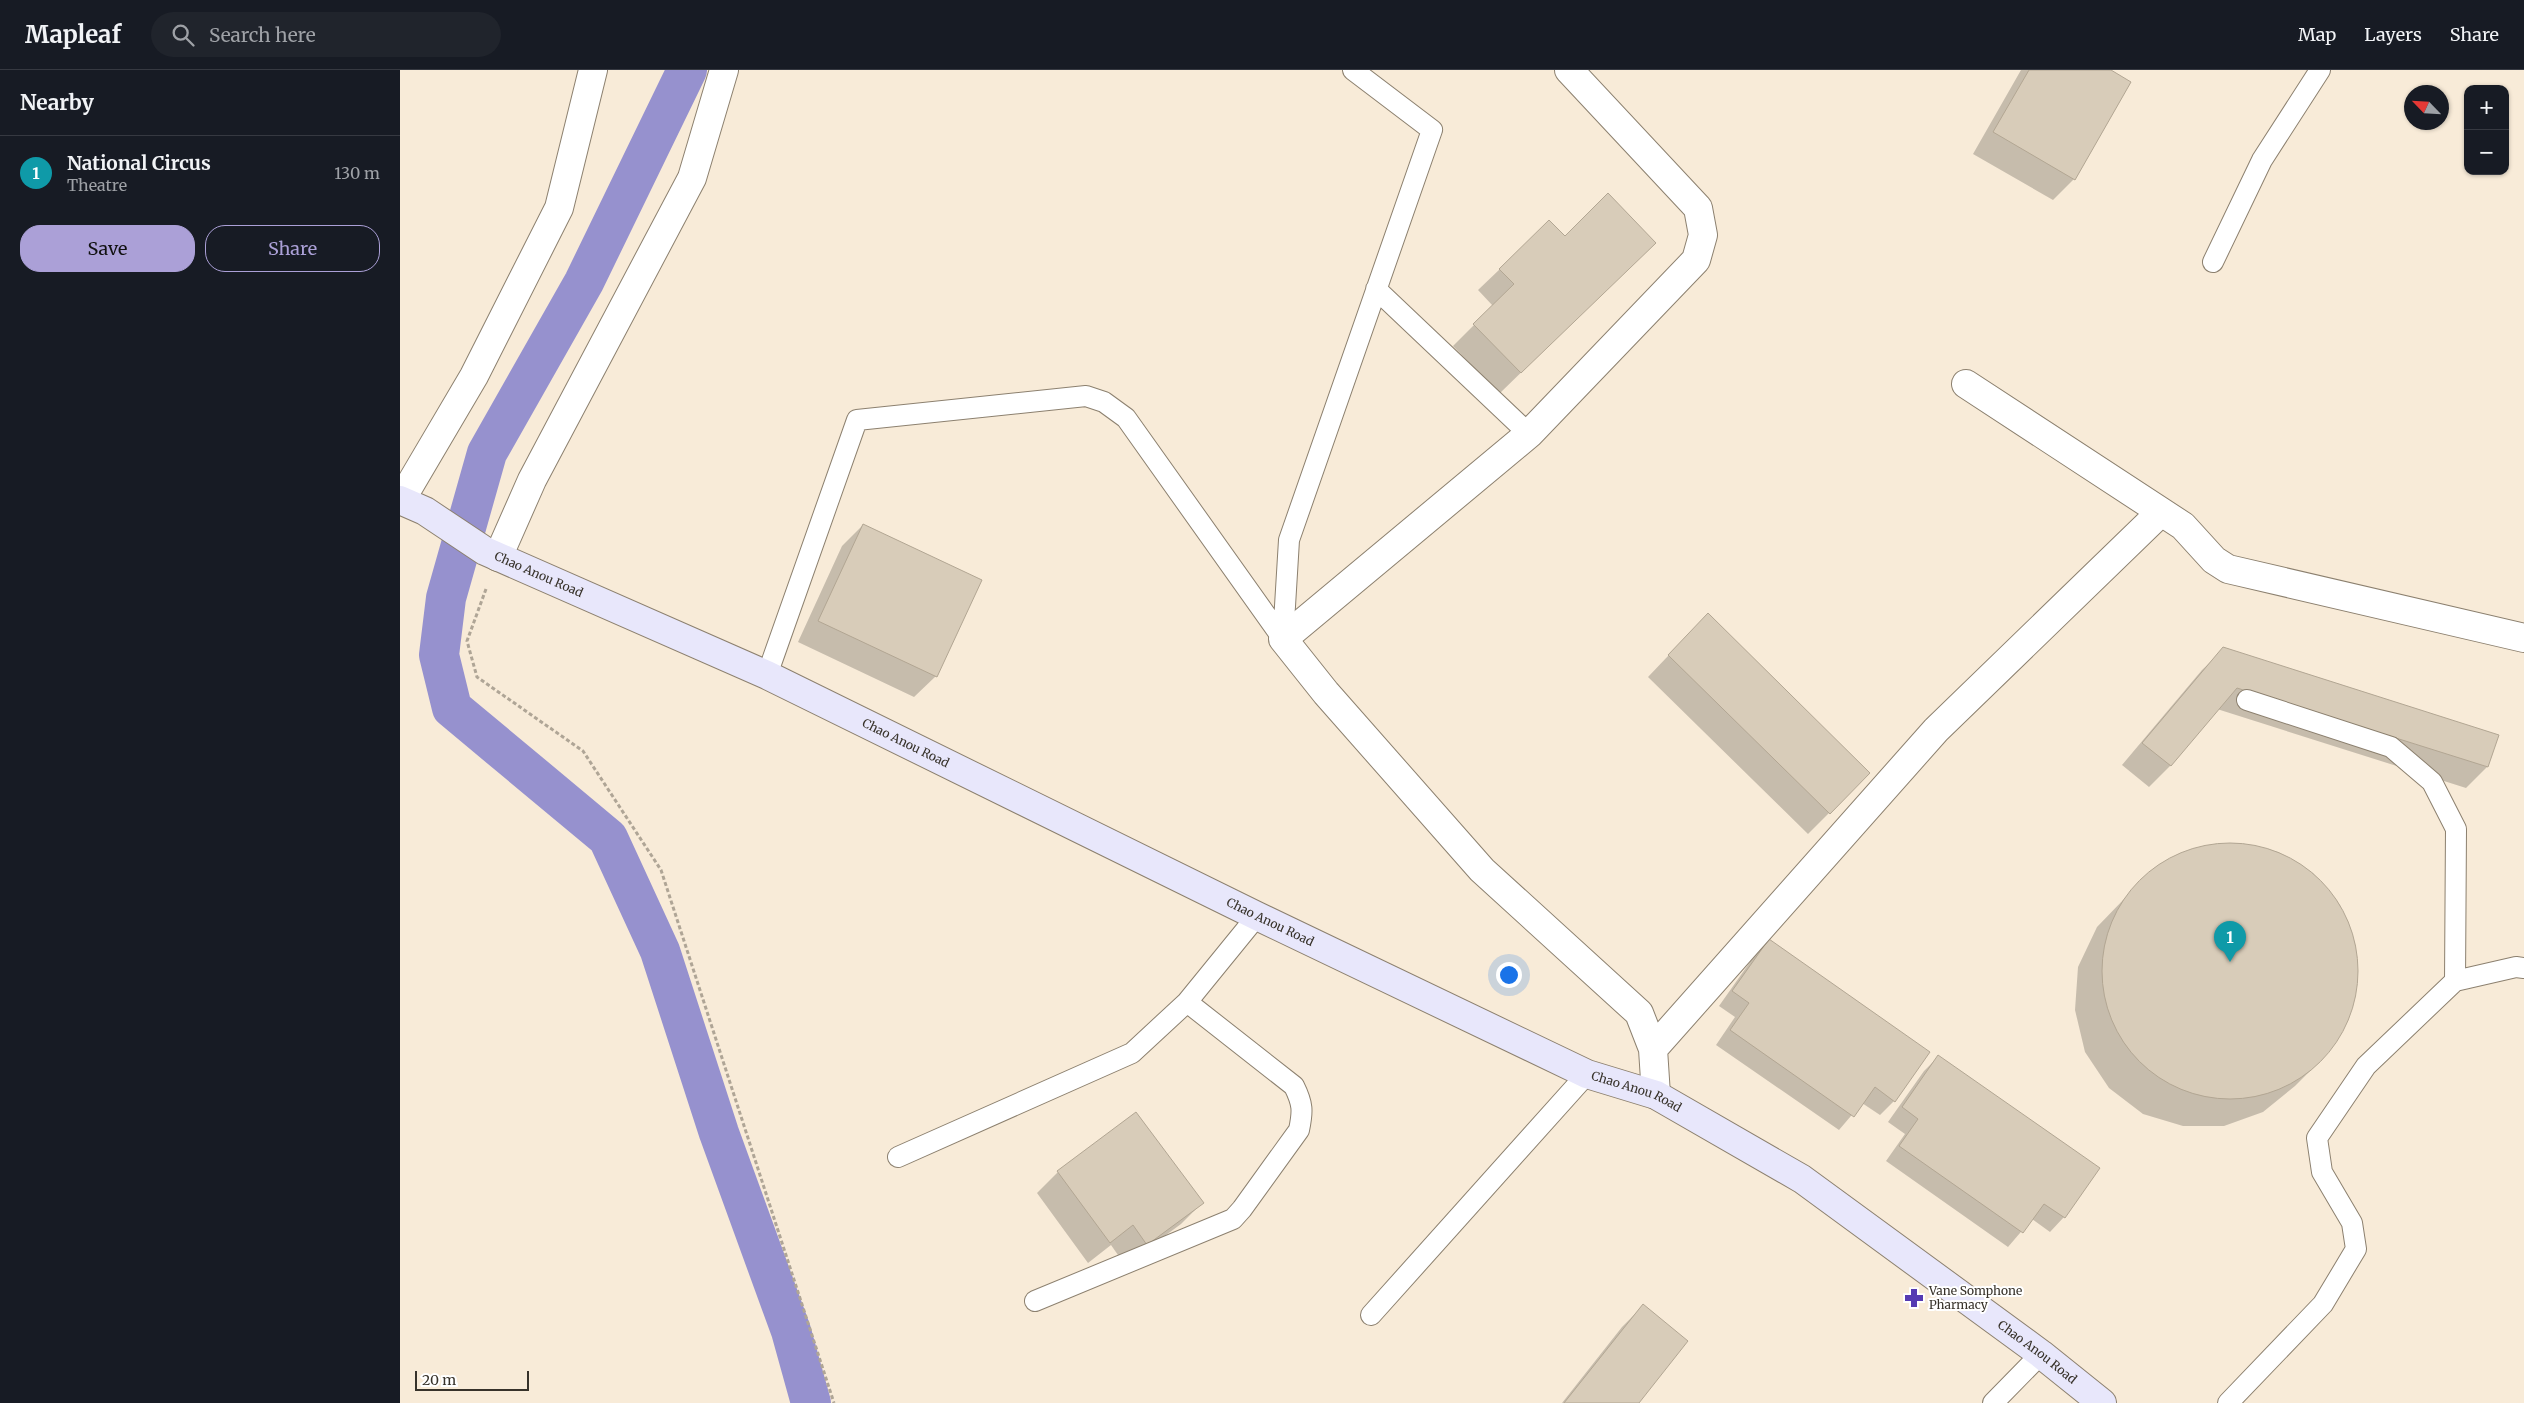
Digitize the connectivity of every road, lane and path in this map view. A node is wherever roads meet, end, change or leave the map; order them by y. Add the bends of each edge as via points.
1 (593, 70) edge
2 (724, 70) edge
3 (1353, 70) edge
4 (1570, 70) edge
5 (2320, 70) edge
6 (2213, 262) dead end
7 (1376, 289) junction
8 (1966, 384) dead end
9 (1528, 434) junction
10 (409, 504) edge
11 (2161, 512) junction
12 (492, 554) junction
13 (2524, 638) edge
14 (1283, 639) junction
15 (767, 675) junction
16 (2247, 700) dead end
17 (1257, 916) junction
18 (2524, 968) edge
19 (2456, 981) junction
20 (1187, 1002) junction
21 (1653, 1049) junction
22 (1587, 1074) junction
23 (1656, 1095) junction
24 (898, 1157) dead end
25 (1035, 1301) dead end
26 (1371, 1315) dead end
27 (2041, 1354) junction
28 (834, 1403) edge
29 (1993, 1403) edge
30 (2102, 1403) edge
31 (2228, 1403) edge

1 - 10 street via 559,208
2 - 12 street via 692,178
3 - 7 lane via 1432,130
4 - 9 street via 1698,208 1703,236 1696,260
5 - 6 lane via 2262,160
7 - 9 lane
7 - 14 lane via 1289,540
8 - 11 street
9 - 14 street
10 - 12 street, Chao Anou Road
11 - 13 street via 2183,526 2214,560 2228,569
11 - 21 street via 1936,730
12 - 15 street, Chao Anou Road
12 - 28 path via 467,641 477,677 583,751 661,870
14 - 15 lane via 1126,418 1104,402 1086,396 857,420
14 - 21 street via 1326,693 1482,870 1639,1013
15 - 17 street, Chao Anou Road
16 - 19 lane via 2391,746 2432,782 2456,829
17 - 20 lane
17 - 22 street, Chao Anou Road
18 - 19 lane
19 - 31 lane via 2366,1066 2317,1138 2322,1172 2352,1223 2356,1249 2323,1304
20 - 24 lane via 1132,1053
20 - 25 lane via 1294,1086 1302,1101 1299,1130 1233,1218
21 - 23 street
22 - 23 street, Chao Anou Road
22 - 26 lane
23 - 27 street, Chao Anou Road via 1802,1178
27 - 29 lane
27 - 30 street, Chao Anou Road

